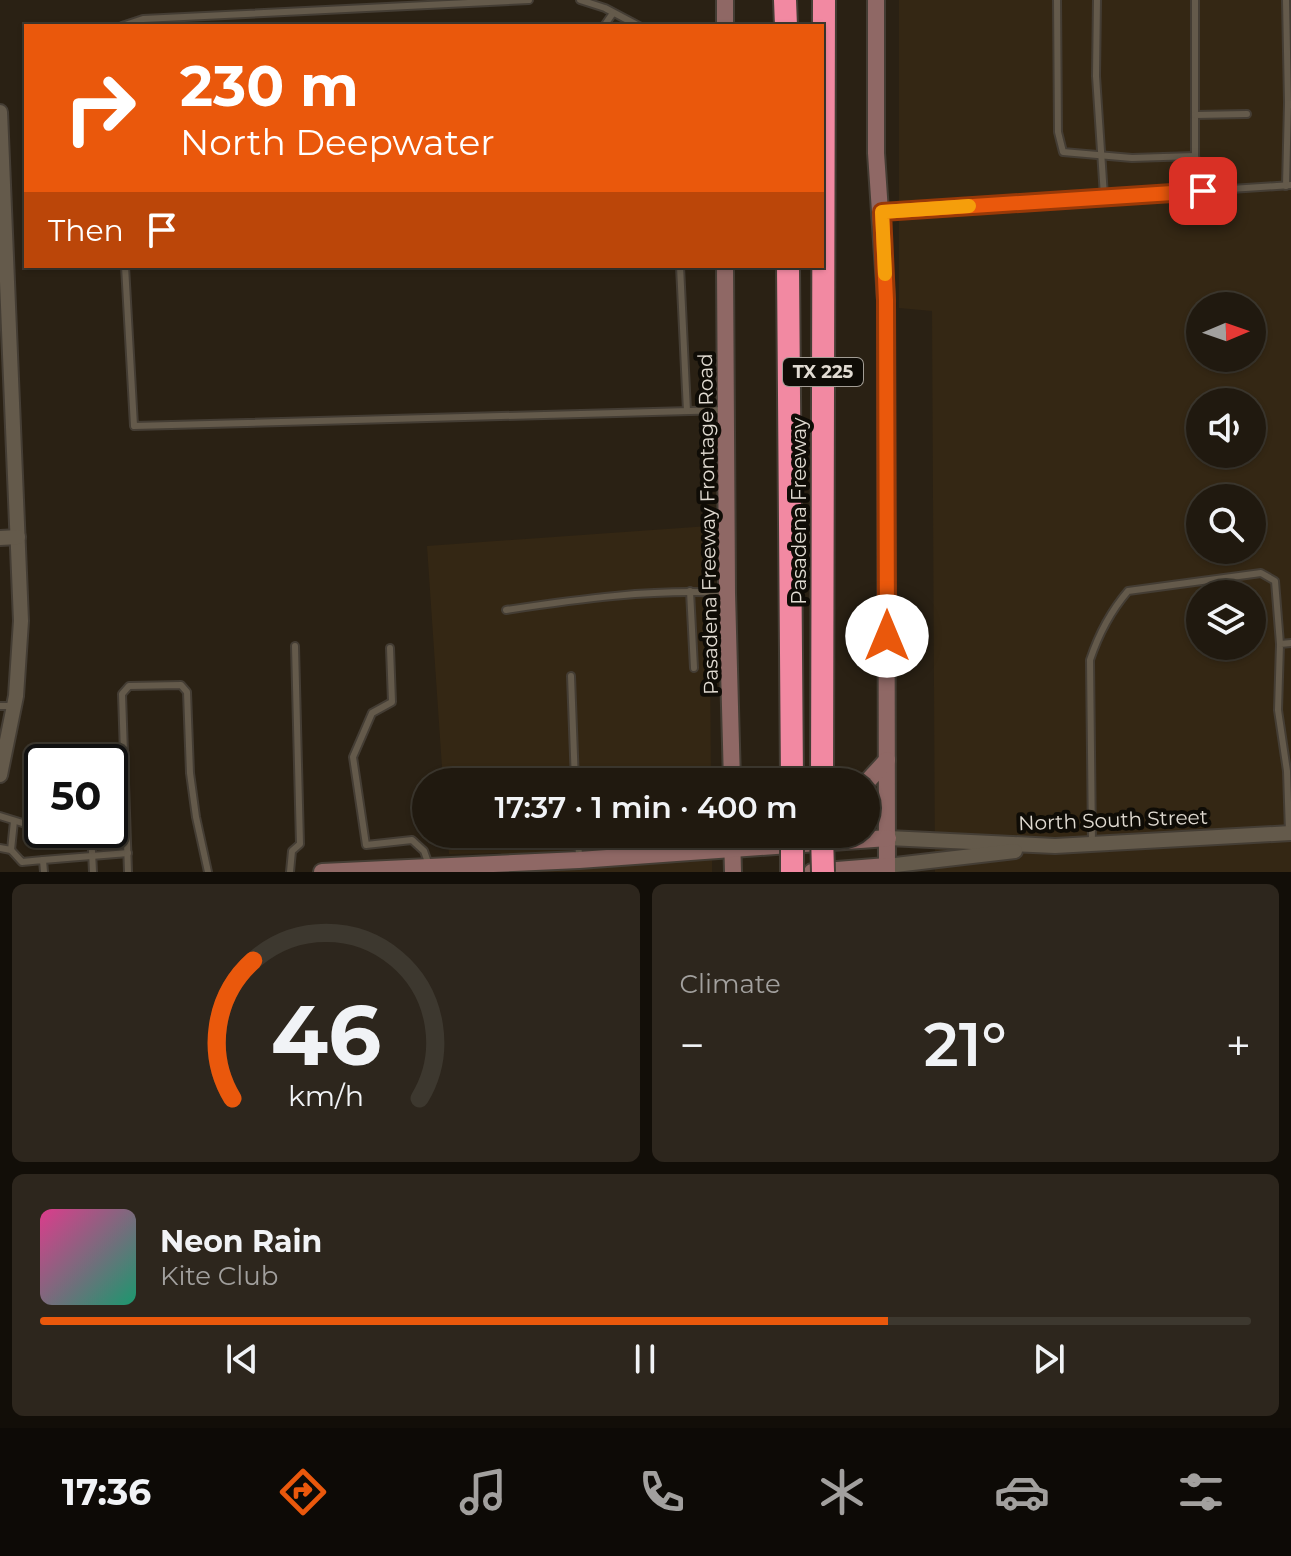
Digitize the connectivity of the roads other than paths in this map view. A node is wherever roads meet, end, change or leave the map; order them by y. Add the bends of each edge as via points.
1 (529, 0) edge
2 (580, 0) edge
3 (725, 0) edge
4 (785, 0) edge
5 (824, 0) edge
6 (876, 0) edge
7 (1057, 0) edge
8 (1097, 0) edge
9 (1195, 0) edge
10 (1286, 0) edge
11 (613, 13) junction
12 (183, 17) junction
13 (128, 24) edge
14 (183, 24) edge
15 (605, 24) edge
16 (635, 24) edge
17 (725, 24) edge
18 (786, 24) edge
19 (824, 24) edge
20 (1289, 104) edge
21 (0, 112) edge
22 (1247, 114) dead end
23 (1195, 115) junction
24 (1103, 155) junction
25 (1195, 156) junction
26 (1289, 186) edge
27 (1203, 191) junction
28 (1104, 196) junction
29 (882, 212) junction
30 (125, 268) edge
31 (680, 268) edge
32 (725, 268) edge
33 (788, 268) edge
34 (823, 268) edge
35 (726, 410) junction
36 (687, 411) junction
37 (18, 537) junction
38 (0, 538) edge
39 (690, 591) junction
40 (727, 593) junction
41 (506, 610) dead end
42 (1291, 643) edge
43 (1280, 644) junction
44 (295, 646) dead end
45 (390, 648) dead end
46 (694, 668) dead end
47 (571, 676) dead end
48 (7, 706) edge
49 (887, 760) junction
50 (574, 768) edge
51 (732, 768) edge
52 (792, 768) edge
53 (822, 768) edge
54 (880, 768) edge
55 (0, 775) edge
56 (0, 816) edge
57 (14, 821) junction
58 (24, 824) edge
59 (1290, 833) edge
60 (880, 838) edge
61 (888, 838) junction
62 (1092, 844) junction
63 (1055, 846) junction
64 (0, 848) edge
65 (92, 848) edge
66 (689, 848) edge
67 (732, 848) edge
68 (792, 848) edge
69 (822, 848) edge
70 (11, 850) junction
71 (128, 853) junction
72 (92, 856) junction
73 (43, 860) junction
74 (429, 865) junction
75 (579, 866) edge
76 (887, 869) edge
77 (44, 872) edge
78 (93, 872) edge
79 (128, 872) edge
80 (208, 872) edge
81 (290, 872) edge
82 (322, 872) edge
83 (733, 872) edge
84 (792, 872) edge
85 (812, 872) edge
86 (823, 872) edge

1 - 12 lane
2 - 11 lane
3 - 17 main road
4 - 18 highway
5 - 19 highway, Pasadena Freeway / TX 225
6 - 29 main road via 876,153
7 - 24 lane via 1058,132 1063,152
8 - 24 lane
9 - 23 lane
10 - 20 lane
11 - 15 lane
11 - 16 lane
12 - 13 lane
12 - 14 lane
20 - 26 lane
21 - 37 street
22 - 23 lane
23 - 25 lane
24 - 25 lane
24 - 28 lane
25 - 27 lane
26 - 27 lane
27 - 28 lane
28 - 29 lane
29 - 49 main road
30 - 36 lane via 134,426
31 - 36 lane
32 - 35 main road, Pasadena Freeway Frontage Road
33 - 52 highway, Pasadena Freeway / TX 225
34 - 53 highway, Pasadena Freeway / TX 225
35 - 36 lane
35 - 40 main road, Pasadena Freeway Frontage Road
37 - 38 street
37 - 48 street via 21,621
39 - 40 lane
39 - 41 lane via 598,596
39 - 46 lane
40 - 51 main road, Pasadena Freeway Frontage Road
42 - 43 lane
43 - 59 lane via 1278,710
43 - 62 lane via 1275,581 1261,573 1128,591 1099,632 1090,660
44 - 81 lane via 300,844 292,851
45 - 74 lane via 392,702 372,713 353,757 366,845 412,840
47 - 50 lane
48 - 55 street
49 - 54 main road
49 - 61 main road
56 - 57 lane
57 - 58 lane
57 - 70 lane
59 - 62 street, North South Street
60 - 61 main road
61 - 63 street, North South Street
61 - 76 main road
62 - 63 street, North South Street
63 - 76 street
64 - 70 lane
65 - 72 lane
66 - 75 main road
67 - 83 main road
68 - 84 highway, bridge
69 - 86 highway, bridge
70 - 73 lane via 22,862
71 - 72 lane
71 - 79 lane
71 - 80 lane via 122,694 129,686 181,685 187,692 190,773
72 - 73 lane
72 - 78 lane
73 - 77 lane
74 - 75 main road
74 - 82 main road
76 - 85 main road

